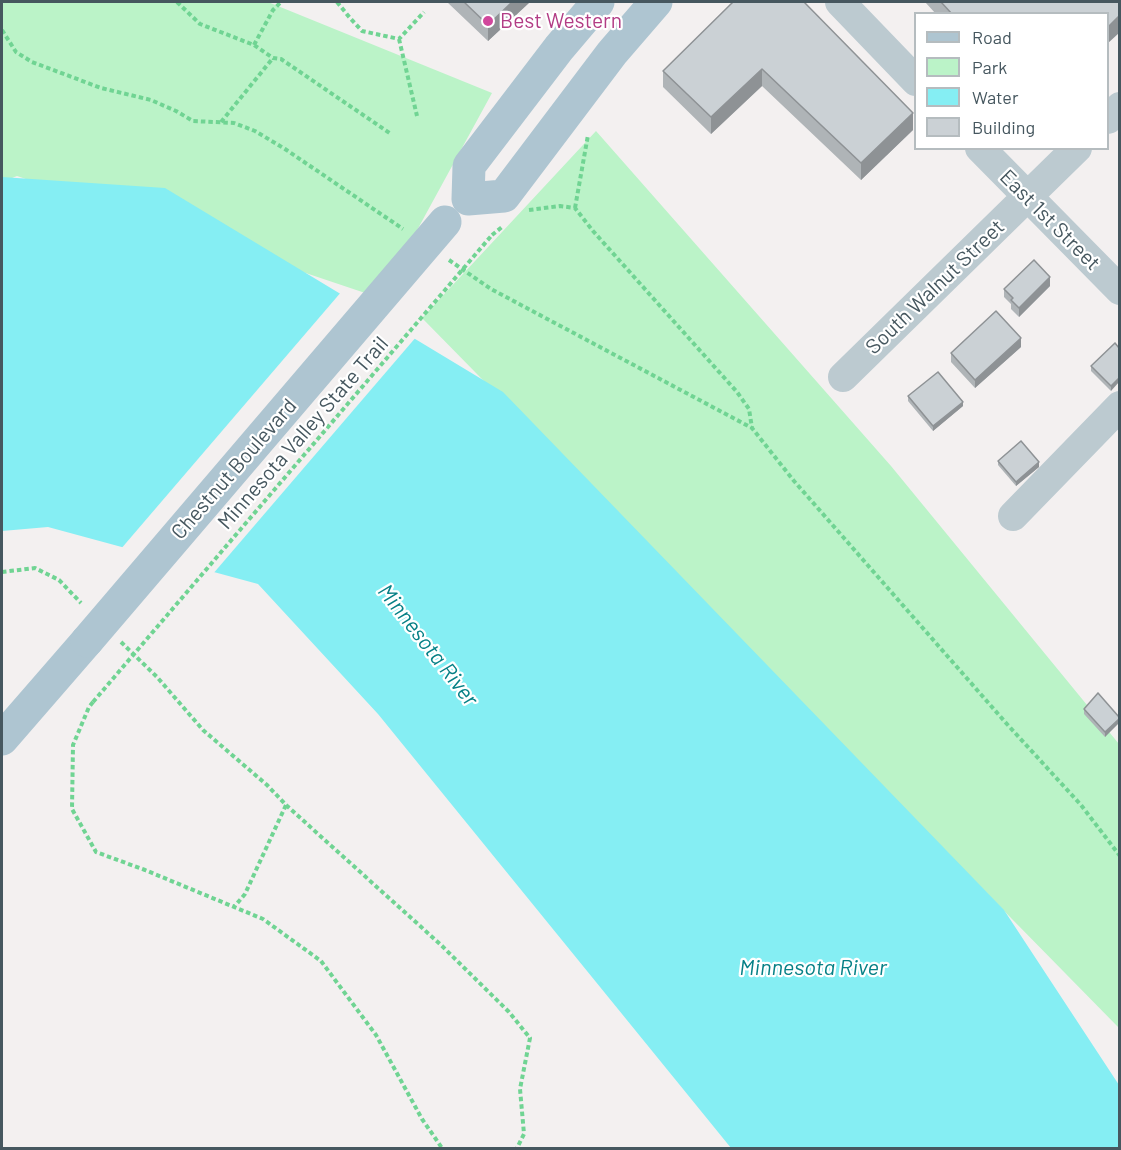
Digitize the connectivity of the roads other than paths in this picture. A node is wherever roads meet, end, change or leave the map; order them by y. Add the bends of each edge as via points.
1 (598, 2) edge
2 (656, 2) edge
3 (841, 2) edge
4 (914, 80) edge
5 (982, 150) edge
6 (1075, 150) edge
7 (1027, 197) junction
8 (468, 199) junction
9 (1119, 290) edge
10 (843, 377) dead end
11 (1119, 406) edge
12 (1013, 516) dead end
13 (2, 739) edge

1 - 8 main road via 469,166
2 - 8 main road via 612,52 504,196
3 - 4 street
5 - 7 street, East 1st Street
6 - 7 street, South Walnut Street
7 - 9 street, East 1st Street
7 - 10 street, South Walnut Street
8 - 13 main road, Chestnut Boulevard, bridge
11 - 12 street

